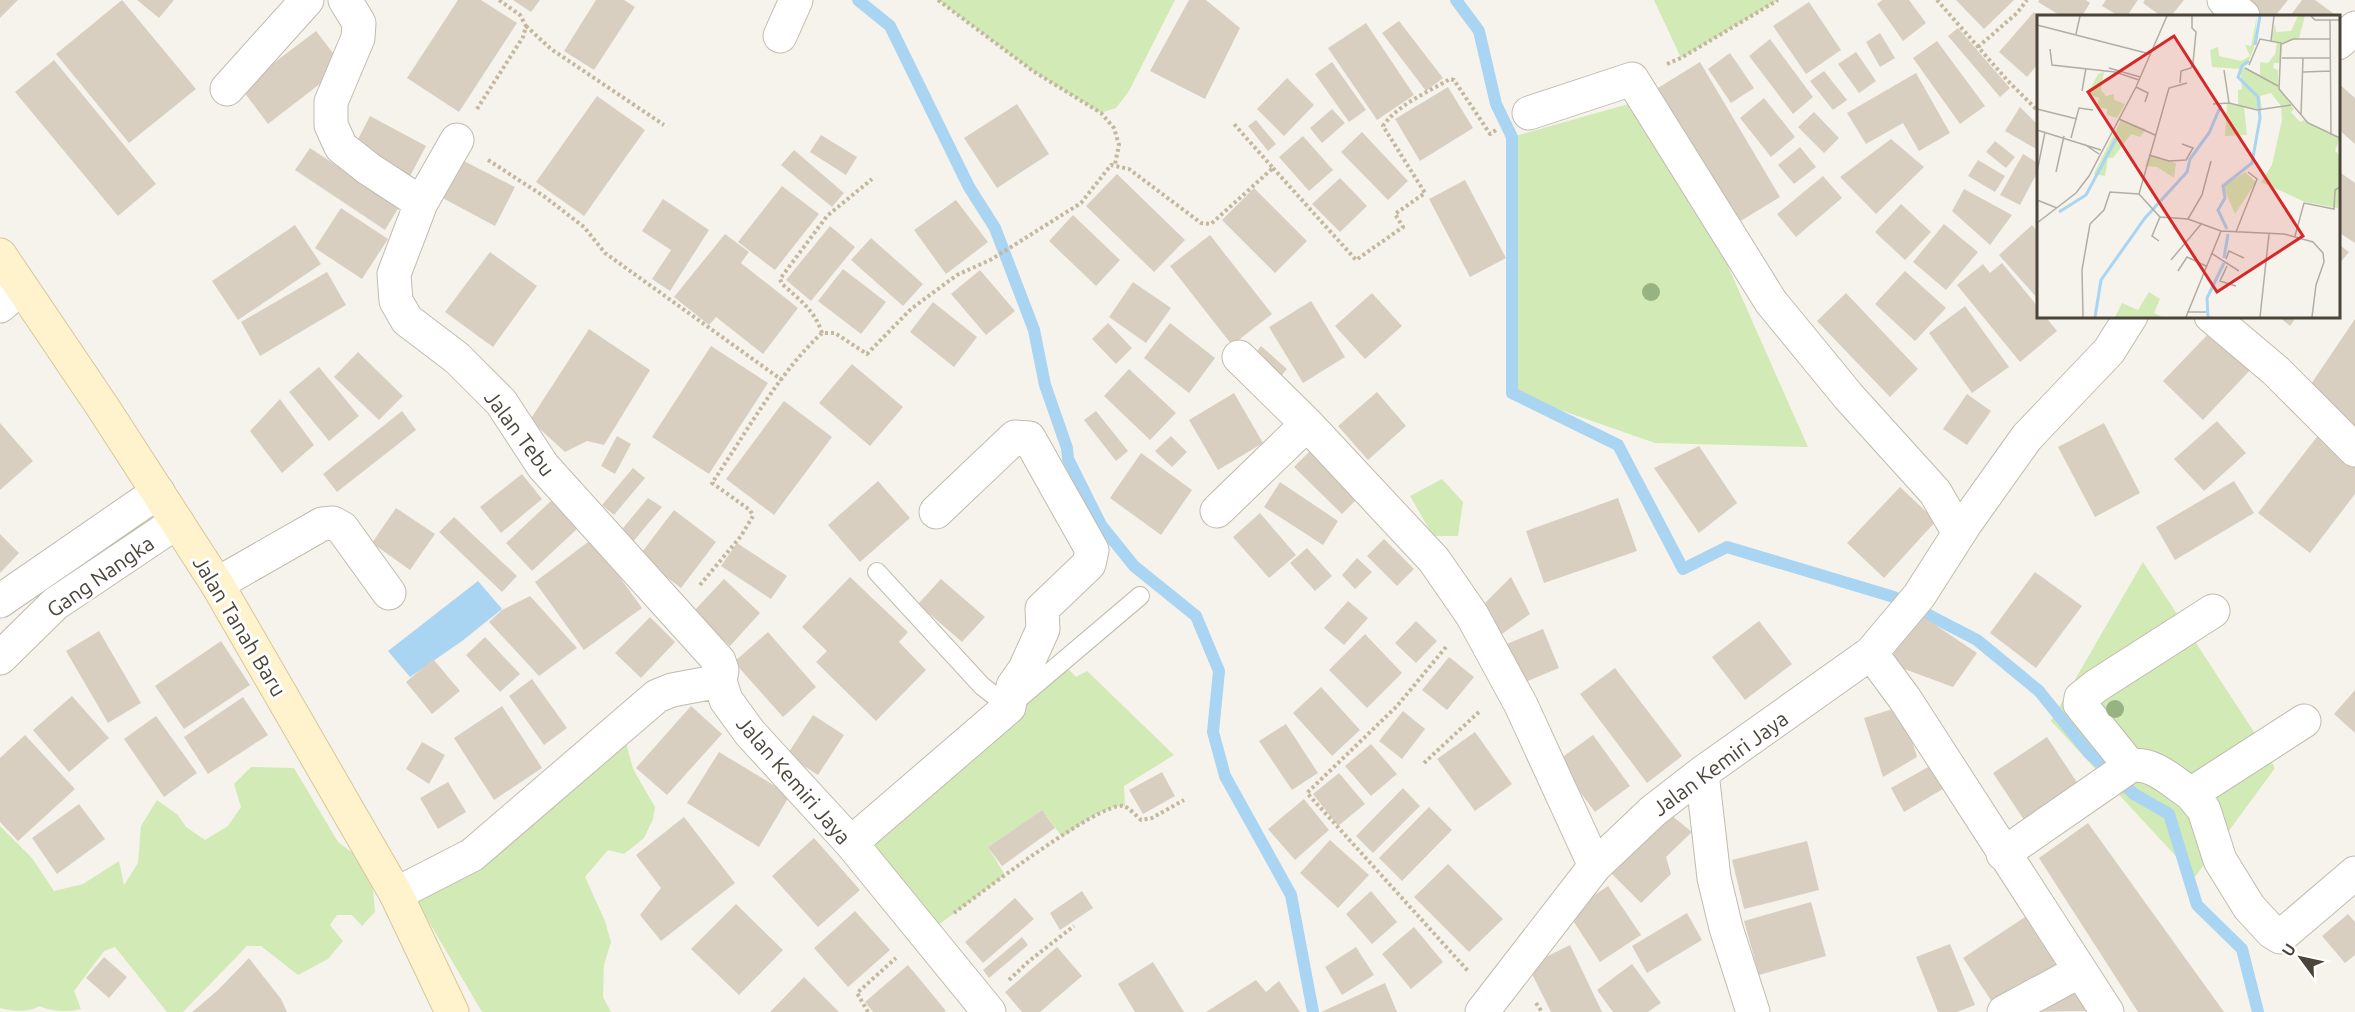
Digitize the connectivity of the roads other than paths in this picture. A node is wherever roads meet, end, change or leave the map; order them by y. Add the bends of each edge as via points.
1 (307, 0) edge
2 (795, 0) edge
3 (2224, 0) edge
4 (352, 12) edge
5 (2242, 15) edge
6 (2355, 28) edge
7 (780, 36) dead end
8 (2340, 41) edge
9 (227, 89) dead end
10 (1529, 112) dead end
11 (457, 140) road end
12 (421, 203) junction
13 (0, 255) edge
14 (11, 297) edge
15 (2130, 318) edge
16 (2213, 318) edge
17 (1239, 357) dead end
18 (1307, 424) junction
19 (2355, 450) edge
20 (158, 492) junction
21 (1217, 511) dead end
22 (936, 512) dead end
23 (177, 522) junction
24 (1962, 528) junction
25 (878, 572) dead end
26 (228, 578) junction
27 (389, 593) dead end
28 (1140, 597) dead end
29 (0, 601) edge
30 (2213, 611) dead end
31 (1871, 653) junction
32 (0, 658) edge
33 (720, 681) junction
34 (1009, 707) junction
35 (2304, 721) dead end
36 (1702, 773) junction
37 (2118, 774) junction
38 (2191, 794) junction
39 (851, 843) junction
40 (2003, 854) junction
41 (1595, 866) junction
42 (2355, 873) edge
43 (402, 891) junction
44 (2080, 971) junction
45 (1487, 1005) edge
46 (986, 1009) edge
47 (452, 1012) edge
48 (1753, 1012) edge
49 (2004, 1012) edge
50 (2107, 1012) edge

1 - 9 street
2 - 7 street
3 - 5 street
4 - 12 street via 358,38 331,102 331,125 341,147
6 - 8 street
10 - 24 street via 1632,79 1771,302
11 - 12 street, Jalan Tebu
12 - 33 street, Jalan Tebu via 394,274 396,302 407,320 457,358 501,402 543,466 719,661
13 - 14 main road, Jalan Tanah Baru
14 - 20 main road, Jalan Tanah Baru via 104,409
15 - 24 street, Jalan Kemiri Jaya via 2109,351 2027,437
16 - 19 street via 2277,371
17 - 18 street
18 - 21 street
18 - 41 street via 1434,560 1472,615 1511,686
20 - 23 main road, Jalan Tanah Baru
20 - 29 street
22 - 34 street via 1015,437 1029,438 1092,550 1089,564 1041,609 1043,629 1013,686
23 - 26 main road, Jalan Tanah Baru
23 - 32 street, Gang Nangka via 55,604
24 - 31 street, Jalan Kemiri Jaya via 1910,606
25 - 34 lane via 982,686
26 - 27 street via 322,524 333,523 342,528
26 - 43 main road, Jalan Tanah Baru
28 - 34 lane
30 - 37 street via 2081,698 2080,704
31 - 36 street, Jalan Kemiri Jaya
31 - 40 street via 1918,718
33 - 39 street, Jalan Kemiri Jaya via 726,700 750,733
33 - 43 street via 657,696 472,855
34 - 39 street
35 - 38 street
36 - 41 street, Jalan Kemiri Jaya via 1653,811
36 - 48 street via 1714,878
37 - 38 street via 2139,764 2149,766
37 - 40 street
38 - 42 street via 2204,810 2220,860 2249,907 2280,937
39 - 46 street, Jalan Kemiri Jaya
40 - 44 street
41 - 45 street, Jalan Kemiri Jaya
43 - 47 main road, Jalan Tanah Baru
44 - 49 street
44 - 50 street

